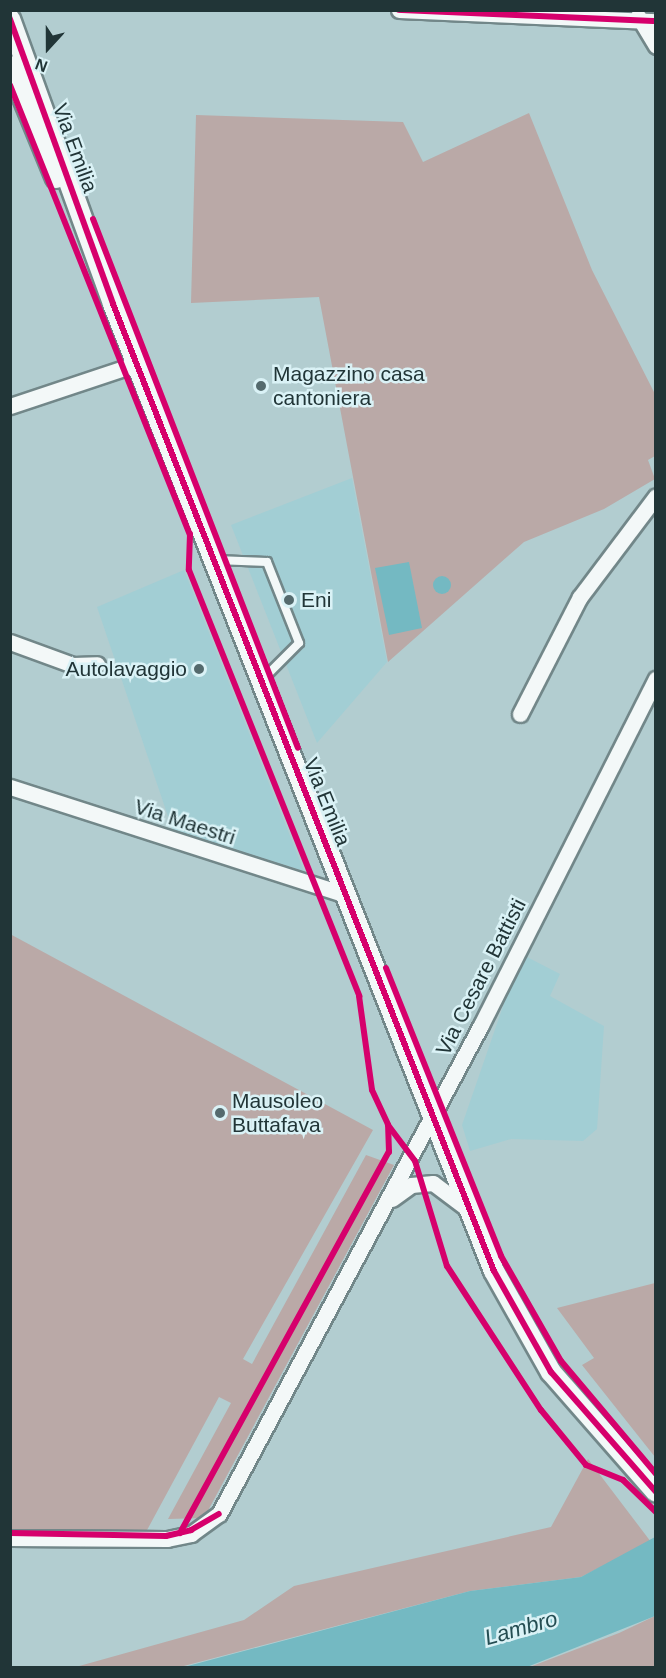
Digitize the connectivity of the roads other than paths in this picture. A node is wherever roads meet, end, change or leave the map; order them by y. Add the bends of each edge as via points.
1 (399, 10) edge
2 (644, 17) edge
3 (10, 19) edge
4 (656, 46) edge
5 (10, 66) edge
6 (113, 304) junction
7 (136, 364) junction
8 (10, 406) edge
9 (656, 496) edge
10 (212, 559) junction
11 (10, 642) edge
12 (97, 664) dead end
13 (656, 679) edge
14 (260, 681) junction
15 (520, 714) dead end
16 (10, 787) edge
17 (347, 895) junction
18 (433, 1116) junction
19 (385, 1205) junction
20 (470, 1213) junction
21 (656, 1492) edge
22 (10, 1538) edge

1 - 2 street
2 - 4 street
3 - 6 street, Via Emilia
5 - 6 street, Via Emilia
6 - 7 street, Via Emilia
7 - 8 street
7 - 10 street, Via Emilia
9 - 15 street via 580,597
10 - 14 street, Via Emilia
10 - 14 lane via 267,562 299,643
11 - 12 street via 73,665
13 - 18 street, Via Cesare Battisti
14 - 17 street, Via Emilia
16 - 17 street, Via Maestri
17 - 18 street, Via Emilia
18 - 19 street, Via Cesare Battisti
18 - 20 street, Via Emilia
19 - 20 street via 404,1188 434,1184 455,1195
19 - 22 street, Via Cesare Battisti via 219,1514 191,1534 167,1539
20 - 21 street, Via Emilia via 507,1300 551,1372

